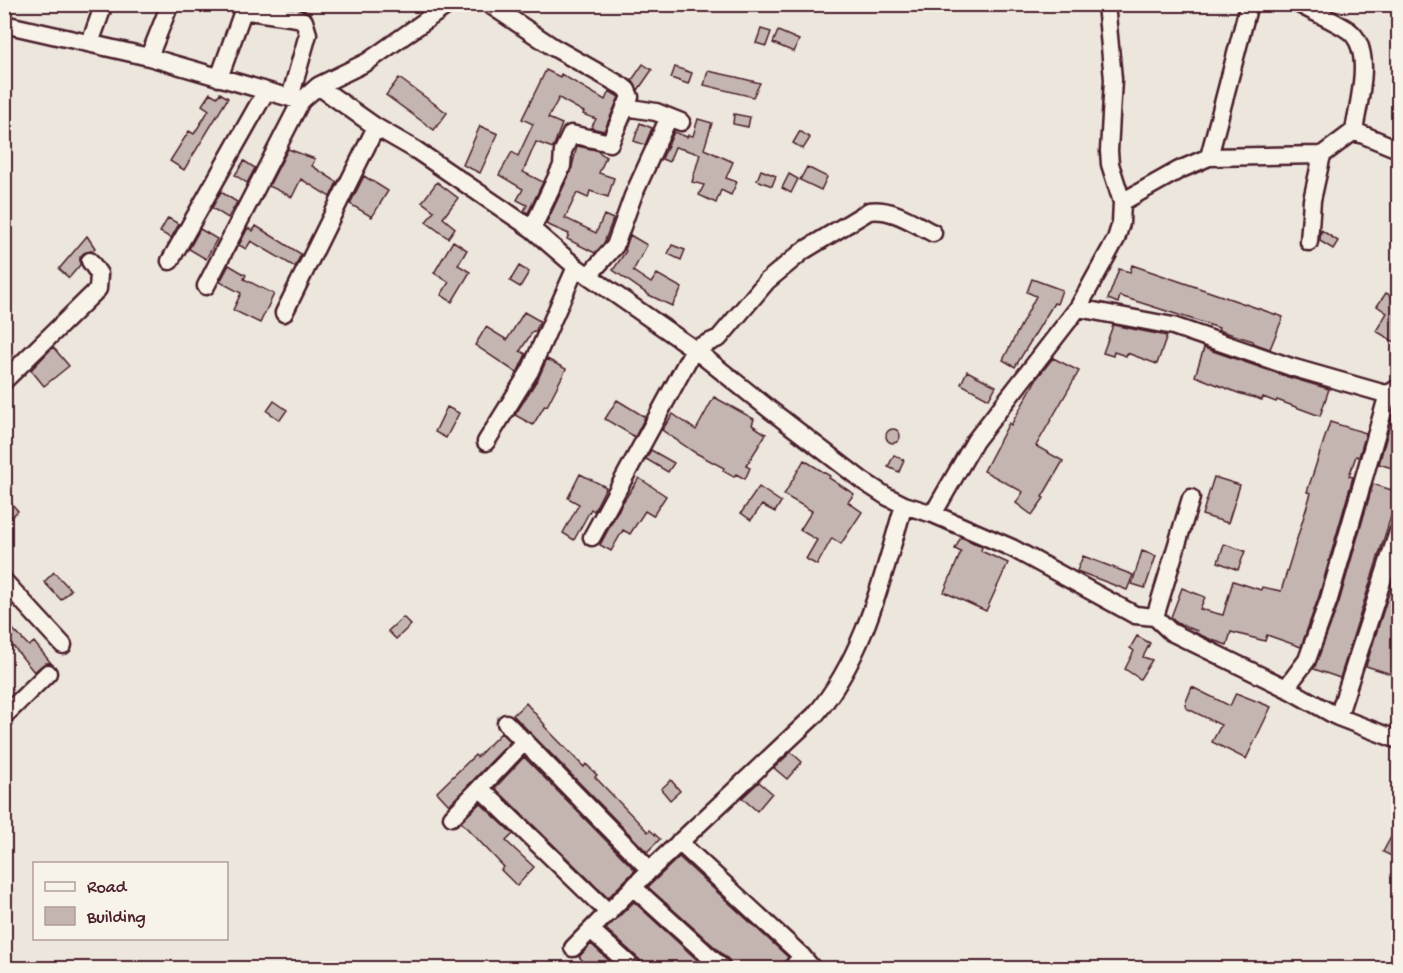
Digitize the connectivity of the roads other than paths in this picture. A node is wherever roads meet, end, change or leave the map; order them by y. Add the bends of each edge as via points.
1 (104, 4) edge
2 (170, 4) edge
3 (449, 4) edge
4 (489, 4) edge
5 (1106, 4) edge
6 (1249, 4) edge
7 (1299, 4) edge
8 (1316, 8) edge
9 (4, 24) edge
10 (90, 43) junction
11 (149, 57) junction
12 (219, 78) junction
13 (318, 86) junction
14 (266, 91) junction
15 (296, 100) junction
16 (625, 107) junction
17 (376, 127) junction
18 (1354, 131) junction
19 (1398, 149) edge
20 (1322, 155) junction
21 (1209, 157) junction
22 (1122, 201) junction
23 (532, 229) junction
24 (933, 233) dead end
25 (1309, 242) dead end
26 (90, 261) dead end
27 (170, 261) dead end
28 (583, 271) junction
29 (206, 286) dead end
30 (1077, 308) junction
31 (284, 314) dead end
32 (694, 349) junction
33 (4, 381) edge
34 (1393, 391) edge
35 (486, 442) dead end
36 (1191, 498) dead end
37 (904, 505) junction
38 (933, 514) junction
39 (1398, 532) edge
40 (592, 537) dead end
41 (4, 581) edge
42 (1155, 617) junction
43 (63, 645) dead end
44 (48, 673) dead end
45 (1286, 688) junction
46 (4, 716) edge
47 (1338, 717) junction
48 (506, 723) dead end
49 (1398, 740) edge
50 (525, 741) junction
51 (480, 788) junction
52 (452, 818) dead end
53 (679, 842) junction
54 (650, 870) junction
55 (633, 887) junction
56 (609, 913) junction
57 (591, 930) junction
58 (573, 948) dead end
59 (802, 965) edge
60 (633, 969) edge
61 (722, 969) edge

1 - 10 street
2 - 11 street
3 - 13 street via 367,62
4 - 16 street via 553,47 622,86 630,97
5 - 22 street via 1113,79 1109,158
6 - 21 street
7 - 8 street
8 - 18 street via 1349,31 1362,50 1364,63
9 - 10 street
10 - 11 street
11 - 12 street
12 - 14 street
12 - 15 street via 242,14 248,10 297,18 304,21 308,34
13 - 15 street
13 - 17 street
14 - 15 street
14 - 27 street
15 - 29 street
16 - 23 street via 610,143 572,134 563,151 562,166
16 - 28 street via 675,119 633,196 615,246
17 - 23 street
17 - 31 street
18 - 19 street
18 - 20 street
20 - 21 street
20 - 25 street via 1312,200
21 - 22 street
22 - 30 street via 1116,238
23 - 28 street
24 - 32 street via 891,212 869,211 803,251 767,281 719,338
26 - 33 street via 99,274 99,289
28 - 32 street
28 - 35 street via 530,371
30 - 34 street via 1173,326 1291,368
30 - 38 street via 975,441
32 - 37 street via 865,483
32 - 40 street
34 - 45 street via 1329,599 1307,660
36 - 42 street
37 - 38 street
37 - 53 street via 868,624 831,695 815,715
38 - 42 street via 1012,548 1135,615
39 - 47 street
41 - 43 street
42 - 45 street via 1171,632
44 - 46 street
45 - 47 street
47 - 49 street
48 - 50 street
50 - 51 street
50 - 54 street
51 - 52 street
51 - 56 street
53 - 54 street
53 - 59 street
54 - 55 street
55 - 56 street
55 - 61 street
56 - 57 street
57 - 58 street
57 - 60 street

